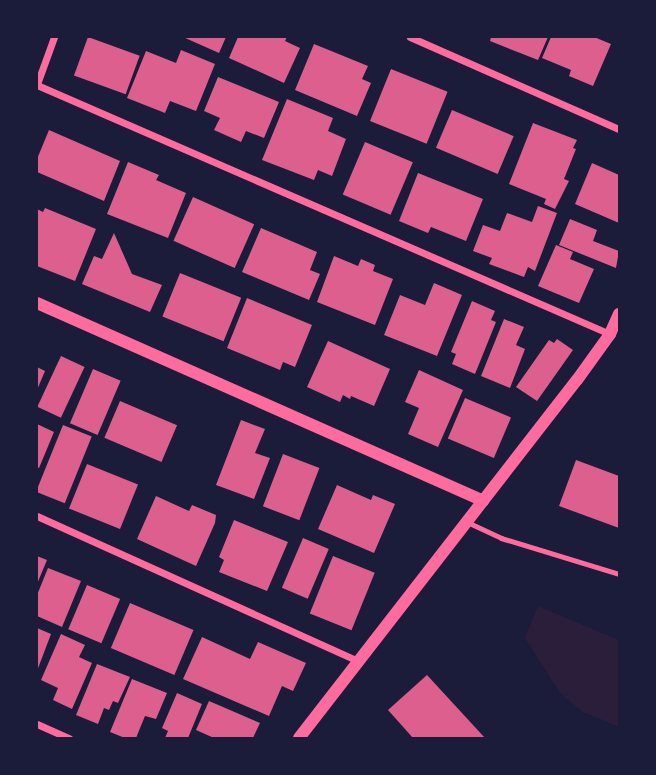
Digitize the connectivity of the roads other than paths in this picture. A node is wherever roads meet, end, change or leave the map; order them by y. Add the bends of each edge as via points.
1 (54, 37) edge
2 (410, 37) edge
3 (37, 85) edge
4 (619, 130) edge
5 (37, 303) edge
6 (619, 314) edge
7 (610, 334) junction
8 (483, 501) junction
9 (37, 516) edge
10 (467, 522) junction
11 (619, 573) edge
12 (358, 661) junction
13 (37, 724) edge
14 (69, 738) edge
15 (299, 738) edge

1 - 3 street
2 - 4 street
3 - 7 street
5 - 8 street
6 - 7 street
7 - 8 street
8 - 10 street
9 - 12 street
10 - 11 lane via 501,538
10 - 12 street
12 - 15 street
13 - 14 street

